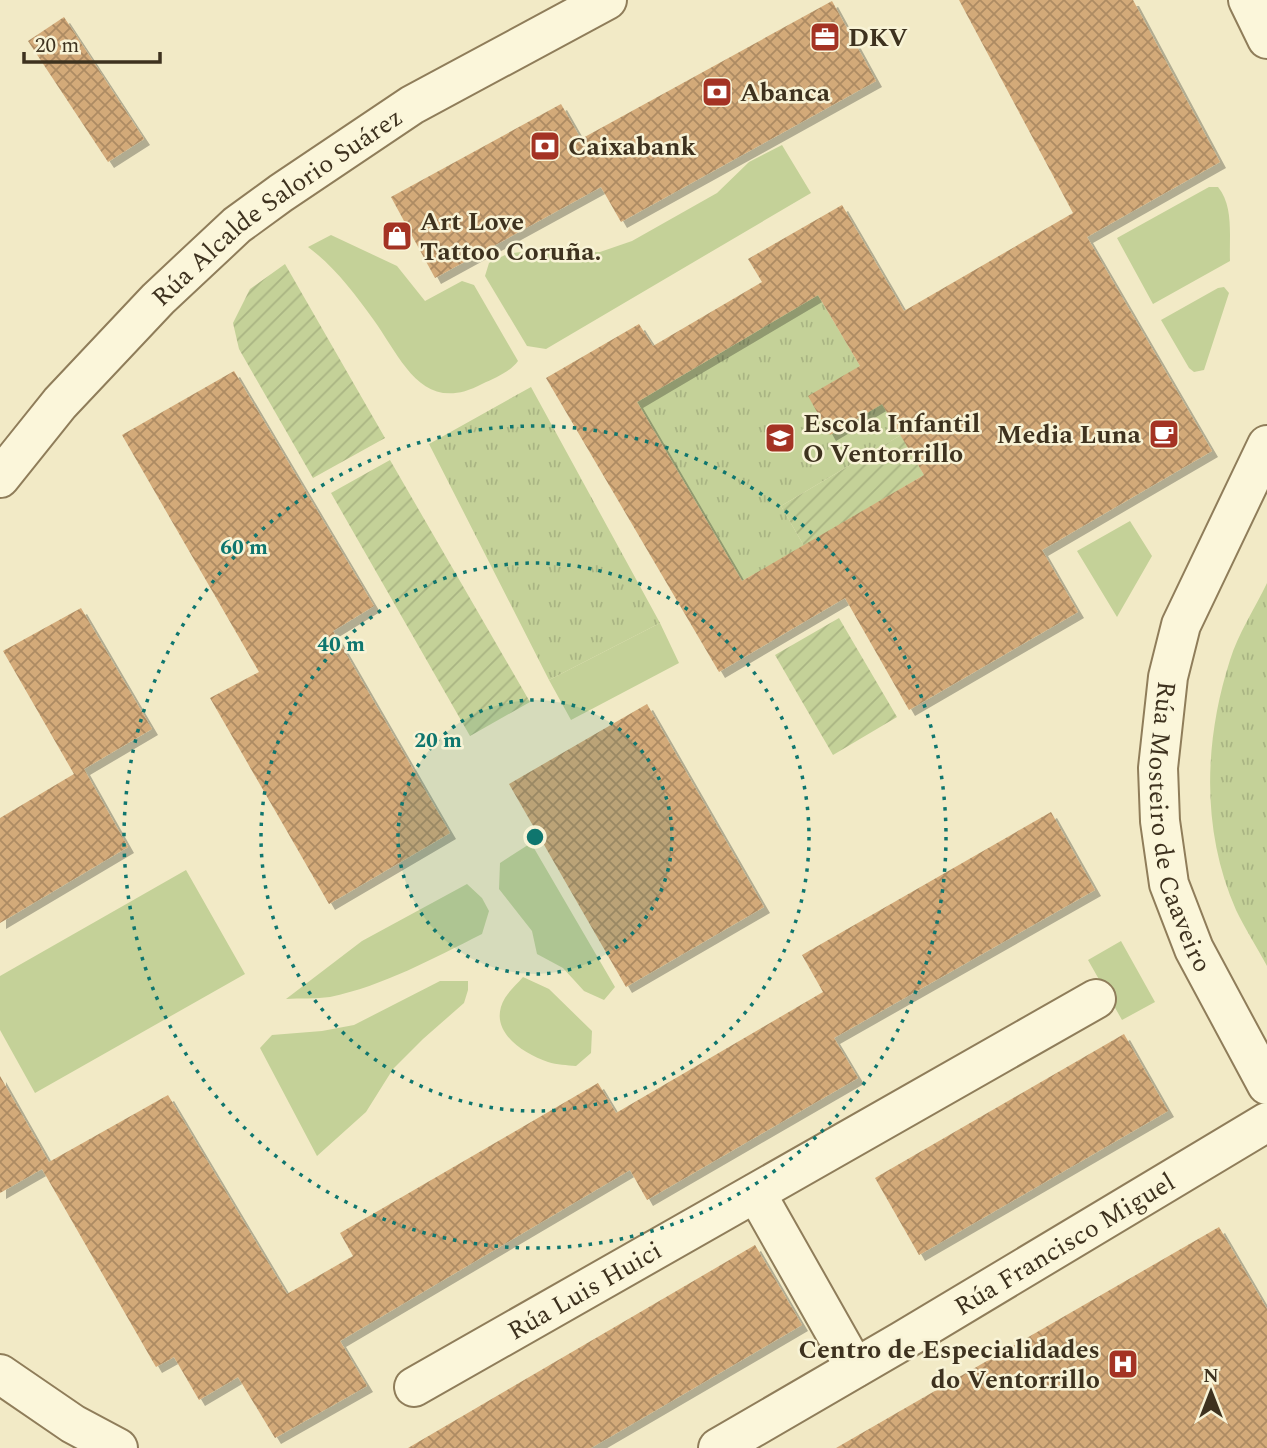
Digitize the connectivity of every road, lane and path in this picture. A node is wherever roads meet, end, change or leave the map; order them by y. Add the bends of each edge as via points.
1 (607, 0) edge
2 (1248, 0) edge
3 (1267, 39) edge
4 (1267, 445) edge
5 (0, 478) edge
6 (1096, 999) dead end
7 (1267, 1085) edge
8 (1267, 1122) edge
9 (755, 1193) junction
10 (855, 1368) junction
11 (0, 1374) edge
12 (414, 1387) dead end
13 (118, 1448) edge
14 (718, 1448) edge

1 - 5 street, Rúa Alcalde Salorio Suárez via 412,104 237,225 158,299 60,402
2 - 3 street
4 - 7 street, Rúa Mosteiro de Caaveiro via 1181,625 1168,677 1158,768 1170,884 1194,948
6 - 9 street, Rúa Luis Huici
8 - 10 street, Rúa Francisco Miguel
9 - 10 street
9 - 12 street, Rúa Luis Huici
10 - 14 street, Rúa Francisco Miguel
11 - 13 street via 73,1424

